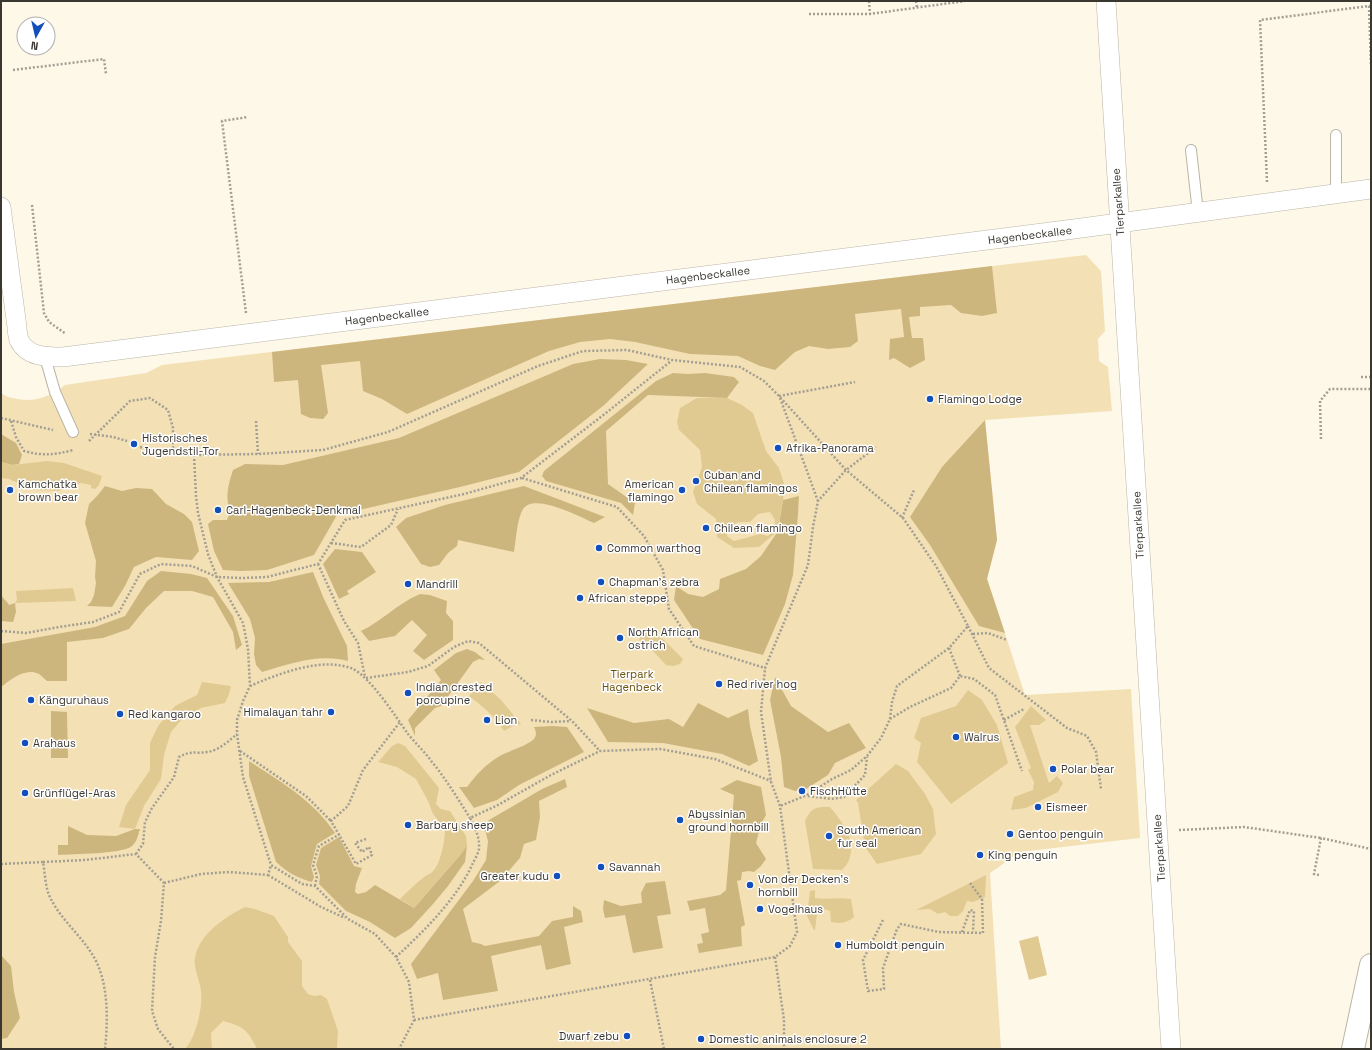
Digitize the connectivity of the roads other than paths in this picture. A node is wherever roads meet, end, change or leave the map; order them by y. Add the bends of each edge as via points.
1 (1106, 1) edge
2 (1336, 135) dead end
3 (1191, 150) dead end
4 (1371, 189) edge
5 (1336, 193) junction
6 (1, 207) edge
7 (1198, 213) junction
8 (1120, 224) junction
9 (45, 357) junction
10 (73, 432) dead end
11 (1371, 965) edge
12 (1171, 1049) edge
13 (1353, 1049) edge

1 - 8 street, Tierparkallee
2 - 5 lane
3 - 7 lane
4 - 5 street, Hagenbeckallee
5 - 7 street, Hagenbeckallee
6 - 9 street via 20,340 28,351
7 - 8 street, Hagenbeckallee
8 - 9 street, Hagenbeckallee via 63,357
8 - 12 street, Tierparkallee
9 - 10 lane via 55,392
11 - 13 street

